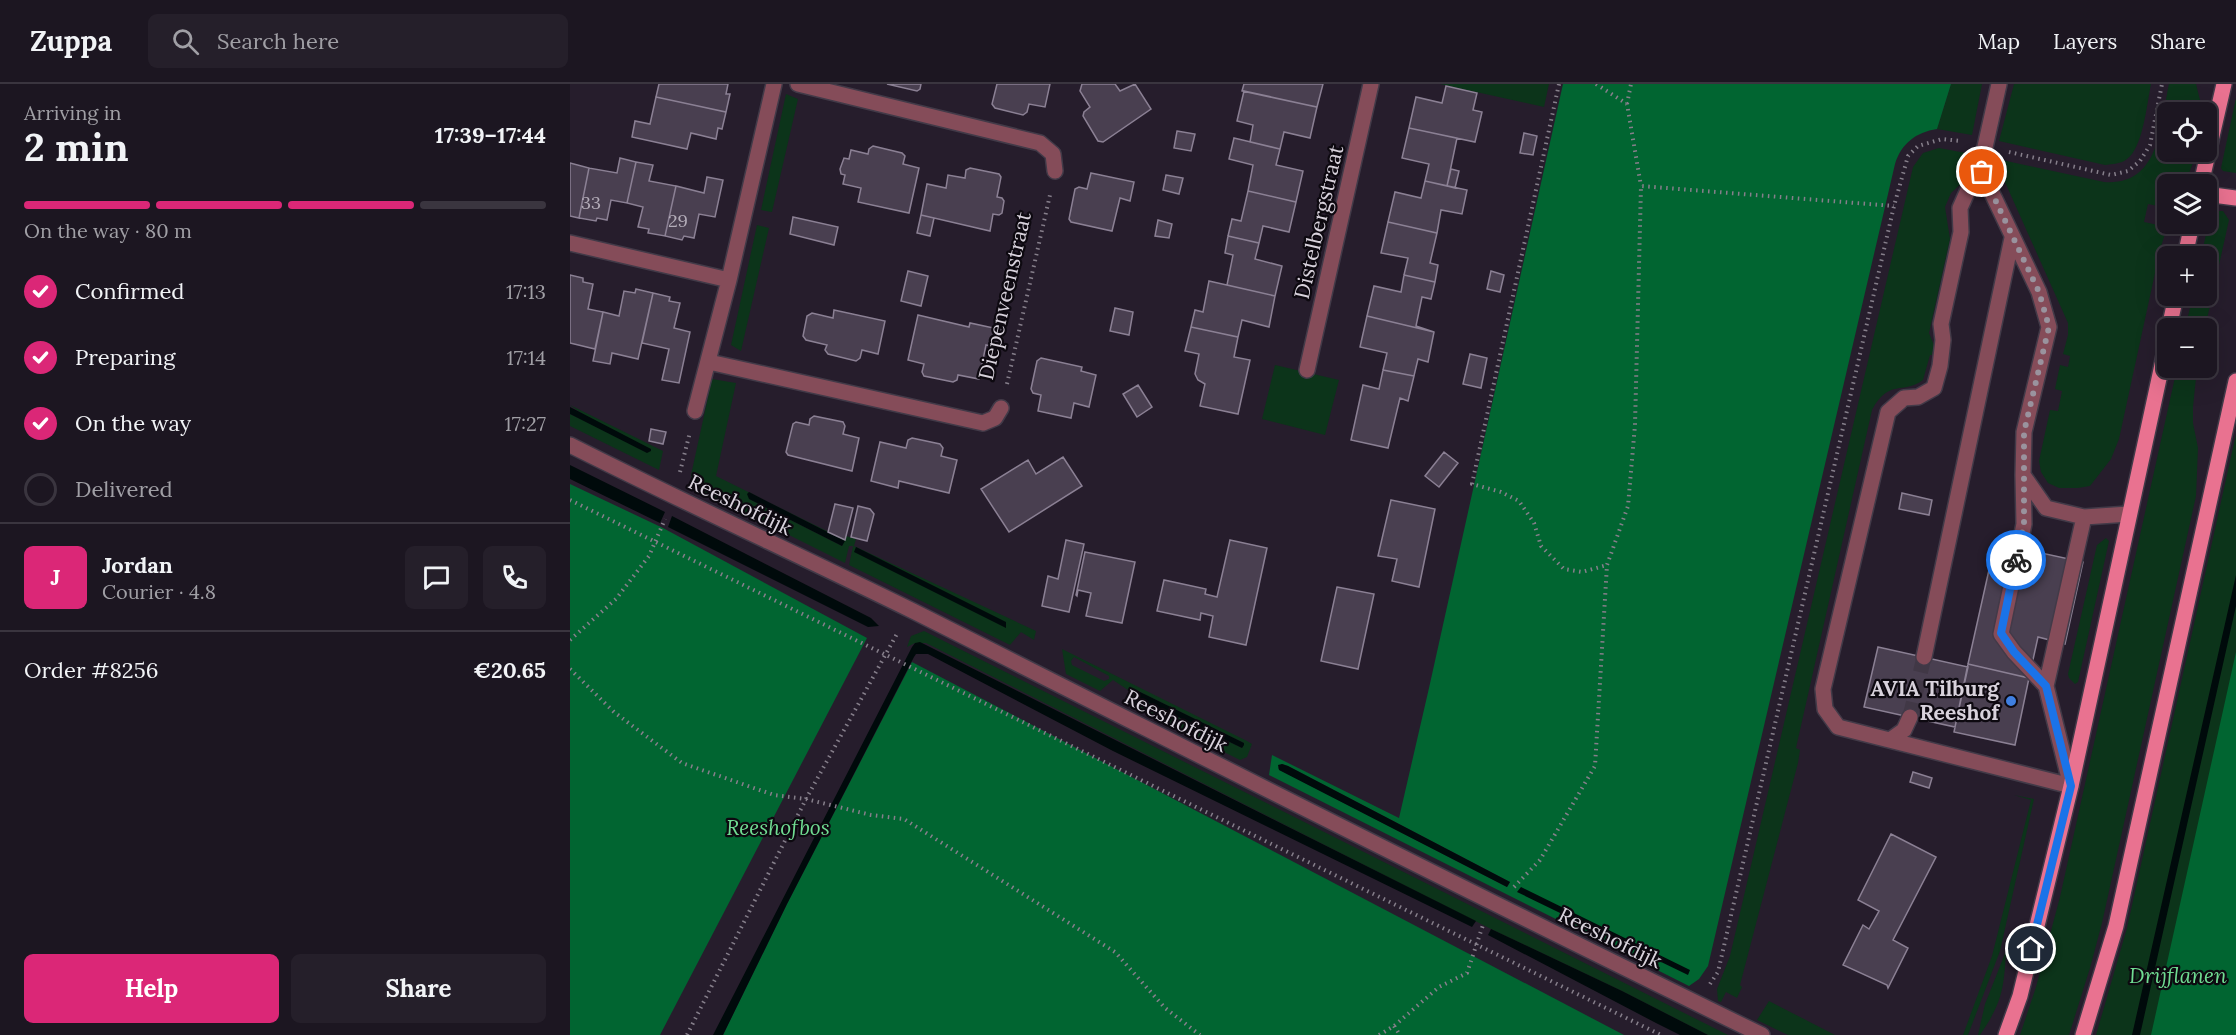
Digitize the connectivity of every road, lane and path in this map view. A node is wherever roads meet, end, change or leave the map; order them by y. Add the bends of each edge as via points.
1 (774, 84) edge
2 (798, 84) edge
3 (1371, 84) edge
4 (1559, 84) edge
5 (1596, 84) edge
6 (1631, 84) edge
7 (2000, 84) edge
8 (2162, 84) edge
9 (2224, 84) edge
10 (1628, 104) junction
11 (1984, 147) junction
12 (1055, 171) joint
13 (1982, 172) junction
14 (2203, 174) edge
15 (1641, 186) junction
16 (2217, 196) edge
17 (2236, 198) edge
18 (1894, 206) junction
19 (2012, 238) junction
20 (570, 243) edge
21 (729, 280) junction
22 (709, 362) junction
23 (1307, 370) dead end
24 (2159, 378) edge
25 (2236, 381) edge
26 (1001, 408) joint
27 (696, 411) joint
28 (570, 445) edge
29 (2023, 475) junction
30 (674, 497) junction
31 (570, 500) edge
32 (2129, 514) junction
33 (2084, 516) junction
34 (656, 541) junction
35 (1607, 565) junction
36 (909, 610) junction
37 (570, 639) edge
38 (886, 654) junction
39 (1924, 657) tunnel mouth
40 (570, 669) edge
41 (2046, 686) junction
42 (1910, 717) tunnel mouth
43 (1890, 740) junction
44 (2071, 786) junction
45 (806, 799) junction
46 (1496, 906) junction
47 (1477, 943) junction
48 (1697, 1004) junction
49 (1394, 1026) junction
50 (687, 1035) edge
51 (1200, 1035) edge
52 (1379, 1035) edge
53 (1400, 1035) edge
54 (1661, 1035) edge
55 (1762, 1035) edge
56 (2006, 1035) edge
57 (2084, 1035) edge

1 - 21 street
2 - 12 street via 1040,143 1053,154
3 - 23 street, Distelbergstraat
4 - 35 path via 1472,484 1519,501 1534,523 1541,546 1564,568 1582,572
5 - 10 path
6 - 10 path
7 - 11 street
8 - 11 path via 2150,145 2128,171 2111,175
9 - 14 main road
10 - 15 path
11 - 13 street
11 - 18 path via 1942,139 1918,146 1908,156
12 - 26 path, Diepenveenstraat
13 - 19 street
13 - 43 street via 1960,208 1961,232 1941,324 1943,340 1934,388 1918,397 1904,398 1888,412 1823,689 1825,709 1838,727
15 - 18 path
15 - 35 path via 1635,425 1628,506
16 - 17 main road
18 - 48 path via 1718,972
19 - 29 street via 2039,292 2049,327 2024,432
19 - 39 street
20 - 21 street
21 - 22 street
22 - 26 street, Diepenveenstraat via 983,423 995,418
22 - 27 street
24 - 32 main road
25 - 57 main road via 2116,926
27 - 30 path
28 - 30 street, Reeshofdijk
29 - 33 street via 2046,508
29 - 41 street via 2024,524 2001,633
30 - 34 path
30 - 36 street, Reeshofdijk
31 - 34 path
32 - 33 street
32 - 44 main road
33 - 41 street
34 - 37 path via 616,599
34 - 38 path
35 - 46 path via 1595,766 1540,860
36 - 38 path
36 - 46 street, Reeshofdijk
38 - 45 path
38 - 47 path
40 - 45 path via 615,712 682,763 774,795
41 - 44 street
42 - 43 street via 1904,730
43 - 44 street
44 - 56 main road via 2020,996
45 - 50 path
45 - 51 path via 904,819 1115,952 1165,1008
46 - 47 path via 1484,922
46 - 48 street, Reeshofdijk
47 - 49 path via 1467,973 1439,987
47 - 54 path
48 - 55 street, Reeshofdijk
49 - 52 path
49 - 53 path

